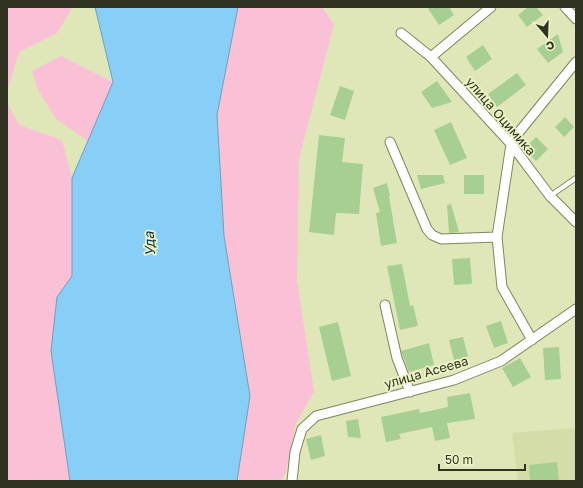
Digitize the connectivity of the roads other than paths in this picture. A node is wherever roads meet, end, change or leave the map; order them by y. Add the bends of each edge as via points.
1 (491, 7) edge
2 (565, 7) edge
3 (576, 19) edge
4 (401, 33) dead end
5 (431, 57) junction
6 (576, 62) edge
7 (390, 142) dead end
8 (511, 144) junction
9 (576, 178) edge
10 (550, 196) junction
11 (576, 222) edge
12 (497, 237) junction
13 (385, 305) dead end
14 (576, 309) edge
15 (532, 340) junction
16 (410, 392) junction
17 (292, 481) edge

1 - 5 street
2 - 3 street
4 - 5 street, улица Оцимика
5 - 8 street, улица Оцимика
6 - 8 street
7 - 12 street via 427,229 432,235 441,239
8 - 10 street, улица Оцимика
8 - 12 street
9 - 10 lane
10 - 11 street, улица Оцимика
12 - 15 street via 502,287
13 - 16 street via 397,358
14 - 15 street, улица Асеева
15 - 16 street, улица Асеева via 501,361 454,380
16 - 17 street, улица Асеева via 316,416 302,429 295,452

